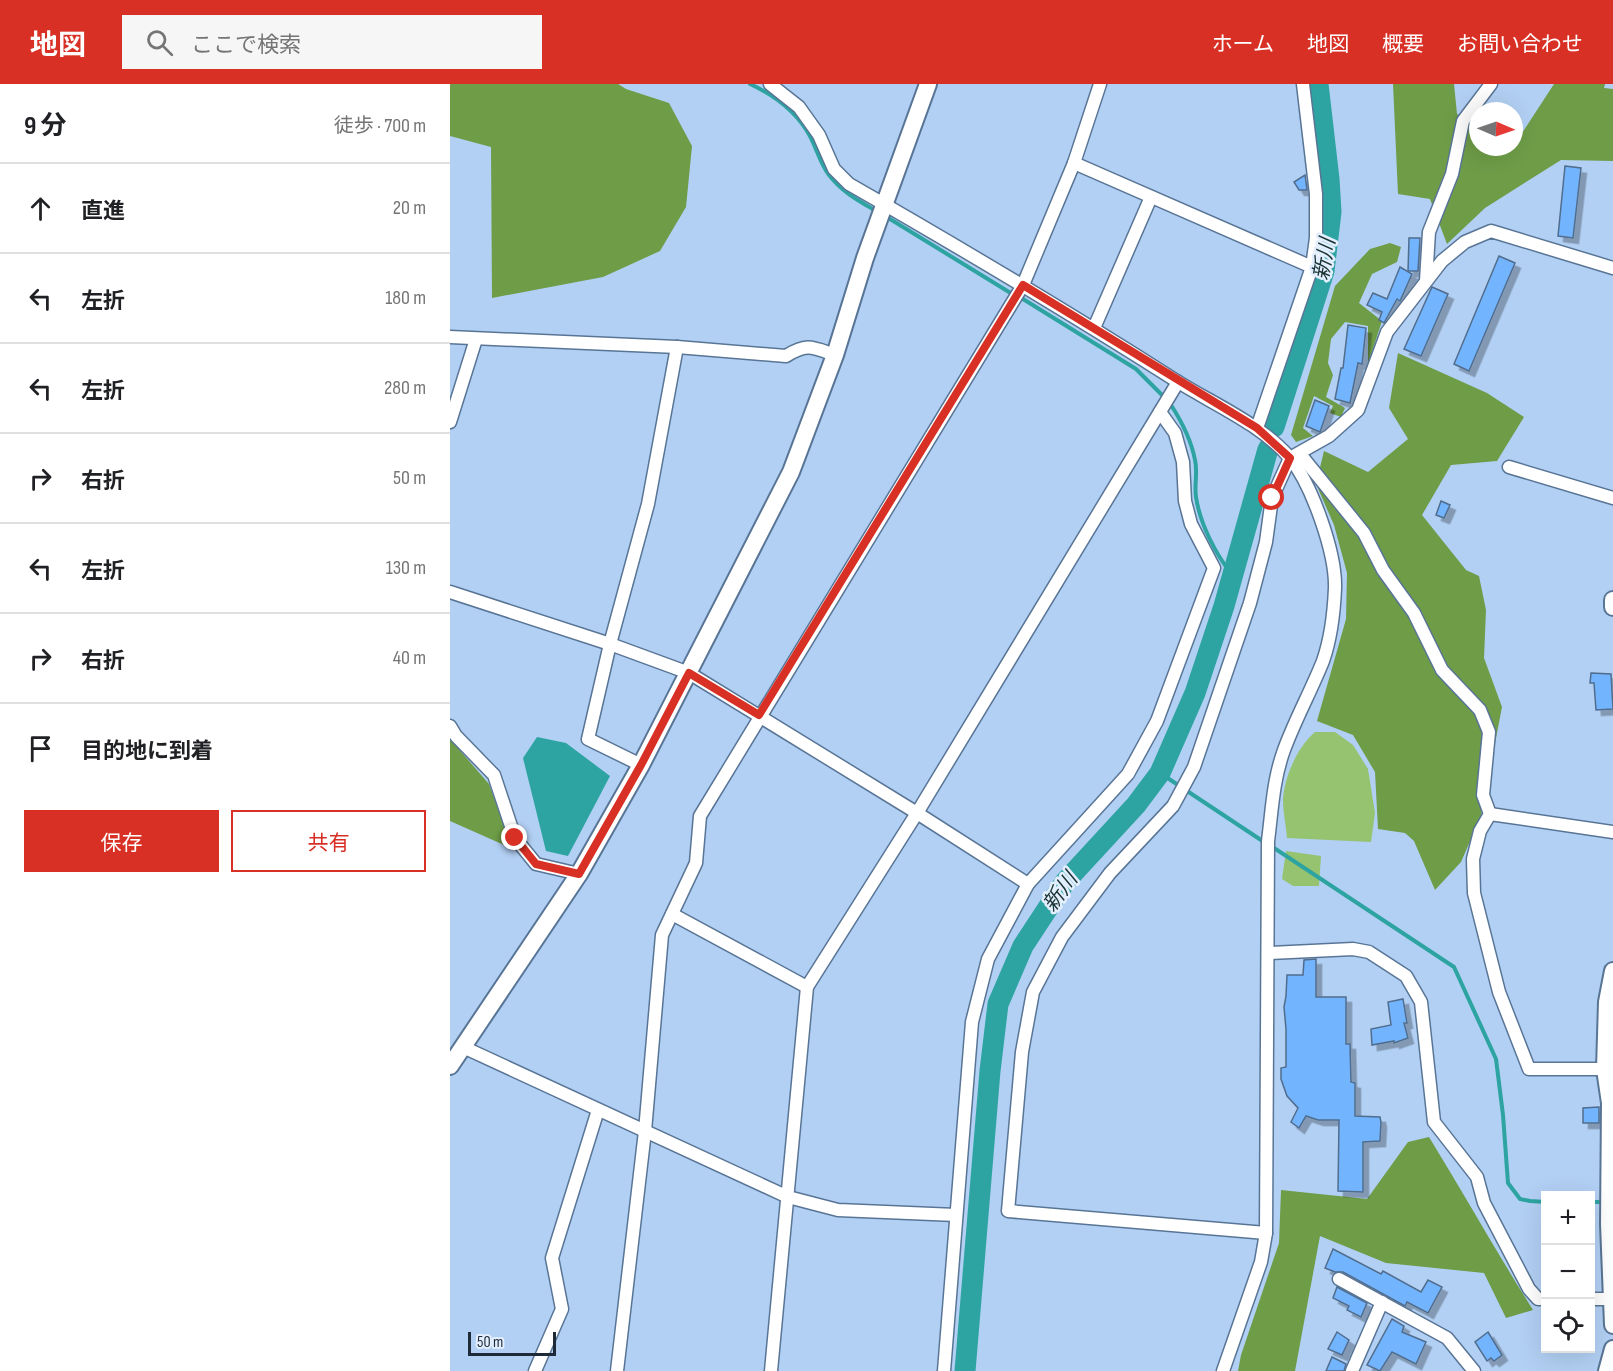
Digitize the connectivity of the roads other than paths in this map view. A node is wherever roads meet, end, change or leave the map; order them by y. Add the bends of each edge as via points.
1 (770, 84) edge
2 (928, 84) edge
3 (1100, 84) edge
4 (1303, 84) edge
5 (1491, 84) edge
6 (1074, 163) junction
7 (1151, 197) junction
8 (884, 204) junction
9 (1312, 267) junction
10 (1613, 268) edge
11 (1426, 281) junction
12 (1023, 285) junction
13 (1094, 328) junction
14 (450, 337) edge
15 (476, 339) junction
16 (677, 347) junction
17 (835, 355) junction
18 (1178, 382) junction
19 (1160, 412) junction
20 (450, 423) edge
21 (1257, 428) junction
22 (1295, 456) junction
23 (1509, 467) dead end
24 (1613, 498) edge
25 (450, 592) edge
26 (1613, 600) edge
27 (1613, 607) edge
28 (610, 644) junction
29 (689, 673) junction
30 (759, 715) junction
31 (450, 726) edge
32 (641, 765) junction
33 (917, 813) junction
34 (1490, 814) junction
35 (1613, 832) edge
36 (579, 874) junction
37 (1028, 884) junction
38 (672, 914) junction
39 (1268, 953) junction
40 (1613, 971) edge
41 (807, 987) junction
42 (1610, 1002) edge
43 (463, 1047) junction
44 (450, 1066) edge
45 (1605, 1069) junction
46 (598, 1110) junction
47 (645, 1131) junction
48 (788, 1197) junction
49 (956, 1215) junction
50 (1266, 1233) junction
51 (1339, 1279) dead end
52 (1541, 1299) edge
53 (1595, 1299) edge
54 (1613, 1299) edge
55 (1382, 1302) junction
56 (1613, 1325) edge
57 (1613, 1349) edge
58 (535, 1371) edge
59 (617, 1371) edge
60 (771, 1371) edge
61 (945, 1371) edge
62 (1223, 1371) edge
63 (1352, 1371) edge
64 (1474, 1371) edge
65 (1607, 1371) edge

1 - 8 street via 798,107 819,135 834,169 849,184
2 - 8 street
3 - 6 street
4 - 9 street via 1316,194
5 - 11 street via 1463,121 1452,174 1429,232
6 - 7 street
6 - 12 street
7 - 9 street
7 - 13 street
8 - 12 street
8 - 17 street
9 - 21 street
10 - 11 street via 1491,231 1465,242
11 - 22 street via 1387,332 1358,410 1329,436
12 - 13 street
12 - 30 street
13 - 18 street
14 - 15 street
15 - 16 street
15 - 20 street
16 - 17 street via 786,356 800,348 814,347
16 - 28 street via 648,504
17 - 29 street via 792,472
18 - 19 street
18 - 21 street
19 - 33 street
19 - 37 street via 1175,433 1191,524 1214,568 1157,722 1128,774
21 - 22 street
22 - 34 street via 1364,533 1383,570 1414,613 1442,670 1480,710 1489,732 1483,795
22 - 39 street via 1323,526 1335,585 1324,659 1274,784 1268,841
22 - 50 street via 1272,498 1266,542 1250,603 1194,767 1173,806 1110,873 1062,937 1033,992 1022,1052 1008,1211
23 - 24 street
25 - 28 street
26 - 27 street
28 - 29 street
28 - 32 street via 588,739
29 - 30 street
29 - 32 street
30 - 33 street
30 - 38 street via 700,816 696,863
31 - 36 street via 494,775 515,838 536,864
32 - 36 street
33 - 37 street
33 - 41 street
34 - 35 street
34 - 45 street via 1480,831 1473,859 1474,893 1499,992 1530,1069
36 - 43 street
37 - 49 street via 988,958 972,1022
38 - 41 street
38 - 47 street via 662,935
39 - 50 street
39 - 52 street via 1353,949 1369,952 1406,976 1421,1002 1434,1122 1477,1178 1484,1203 1529,1289
40 - 42 street
41 - 48 street
42 - 45 street
43 - 44 street
43 - 46 street
45 - 54 street via 1610,1102
46 - 47 street
46 - 58 street via 552,1258 562,1309
47 - 48 street
47 - 59 street
48 - 49 street via 838,1209
48 - 60 street
49 - 61 street
50 - 62 street via 1261,1262
51 - 55 street
53 - 54 street
54 - 56 street
55 - 63 street
55 - 64 street via 1447,1338
57 - 65 street

